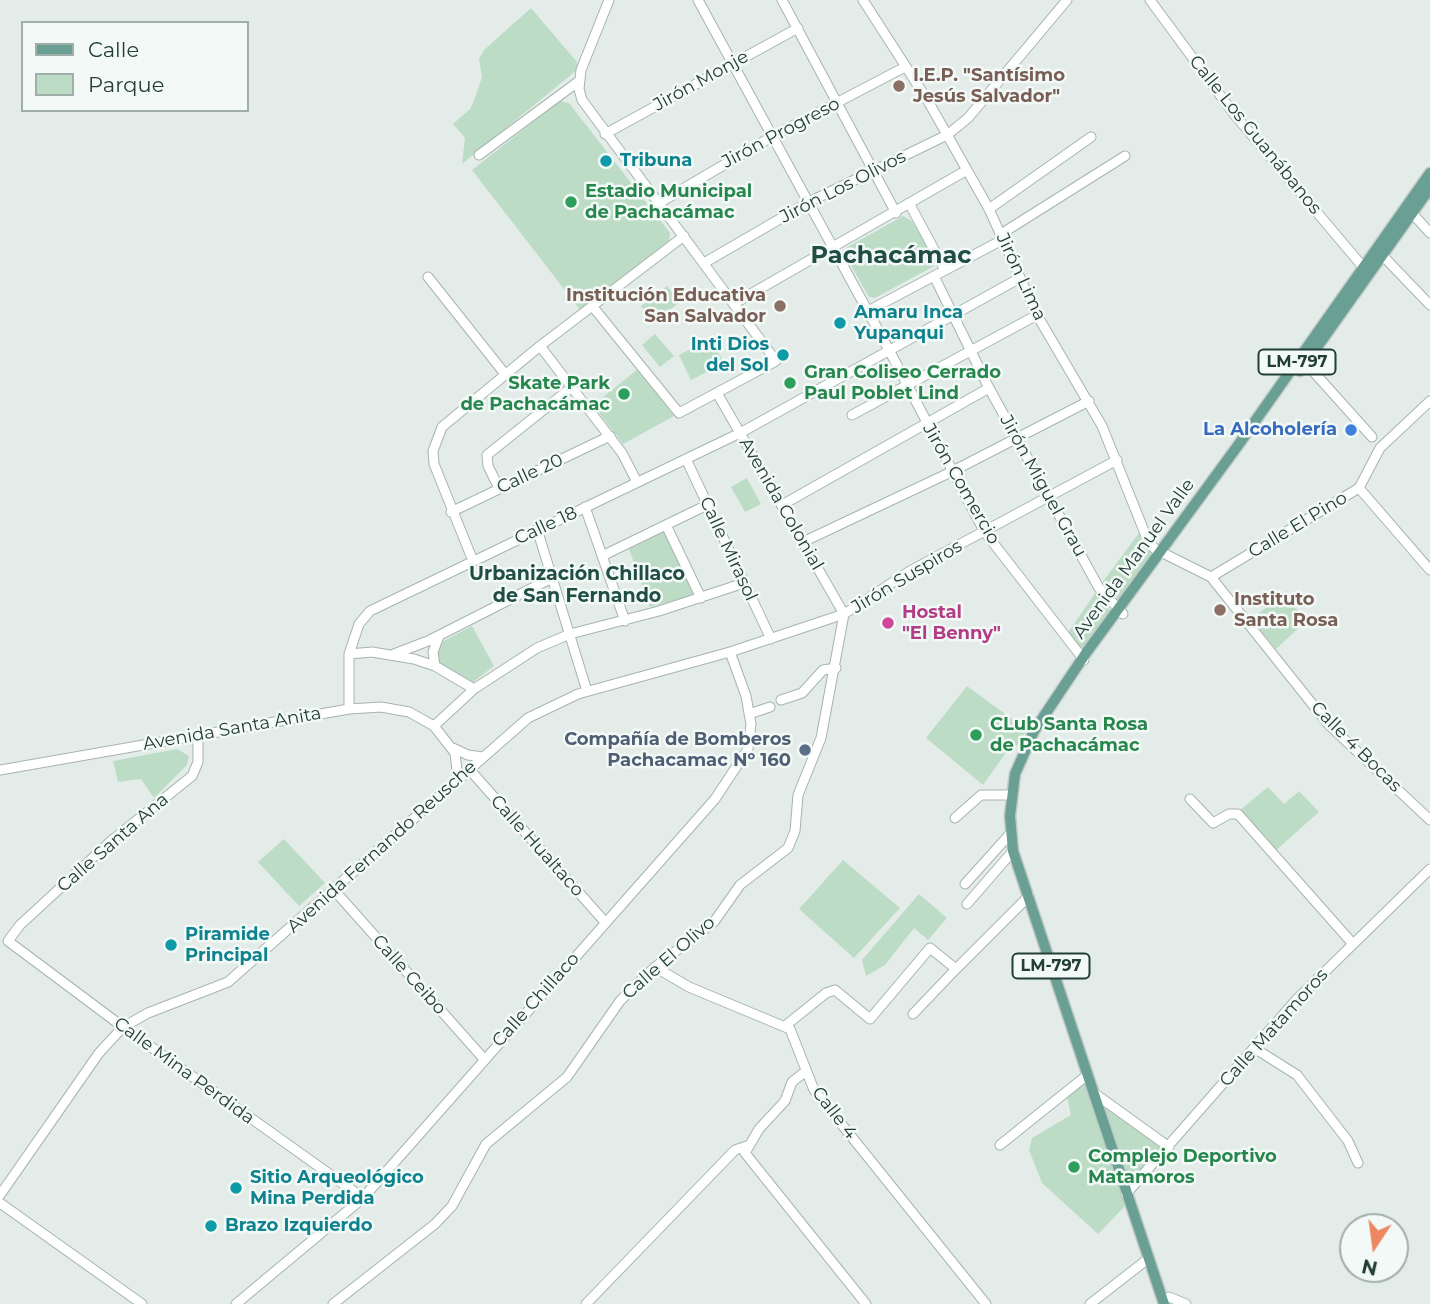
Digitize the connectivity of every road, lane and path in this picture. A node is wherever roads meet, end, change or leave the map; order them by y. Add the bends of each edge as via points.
1 (609, 0) edge
2 (698, 0) edge
3 (782, 0) edge
4 (863, 0) edge
5 (1067, 0) edge
6 (1150, 0) edge
7 (798, 28) junction
8 (732, 63) junction
9 (905, 67) junction
10 (579, 81) junction
11 (838, 103) junction
12 (605, 134) junction
13 (947, 135) junction
14 (773, 136) junction
15 (1091, 136) dead end
16 (479, 155) dead end
17 (1125, 156) dead end
18 (967, 170) junction
19 (875, 172) junction
20 (1430, 173) edge
21 (1430, 188) edge
22 (809, 202) junction
23 (659, 203) junction
24 (909, 203) junction
25 (989, 209) junction
26 (896, 213) junction
27 (1412, 213) junction
28 (1430, 233) edge
29 (684, 236) junction
30 (1002, 236) junction
31 (833, 248) junction
32 (1382, 255) junction
33 (704, 262) junction
34 (1363, 267) junction
35 (945, 270) junction
36 (934, 276) junction
37 (428, 277) dead end
38 (1020, 278) junction
39 (734, 303) junction
40 (1430, 305) edge
41 (593, 307) junction
42 (868, 311) junction
43 (953, 315) junction
44 (1037, 315) junction
45 (540, 346) junction
46 (890, 350) junction
47 (972, 351) junction
48 (1303, 360) junction
49 (505, 374) junction
50 (908, 385) junction
51 (572, 387) junction
52 (989, 388) junction
53 (717, 393) junction
54 (1089, 401) junction
55 (1430, 401) edge
56 (852, 415) dead end
57 (926, 423) junction
58 (740, 433) junction
59 (610, 436) junction
60 (1018, 437) junction
61 (1372, 437) dead end
62 (686, 459) junction
63 (1117, 460) junction
64 (951, 472) junction
65 (637, 482) junction
66 (499, 488) junction
67 (1359, 488) junction
68 (1050, 497) junction
69 (707, 505) junction
70 (782, 505) junction
71 (586, 507) junction
72 (452, 512) junction
73 (666, 525) junction
74 (537, 529) junction
75 (984, 531) junction
76 (803, 542) junction
77 (1165, 553) junction
78 (602, 556) junction
79 (473, 561) junction
80 (1430, 570) edge
81 (1211, 577) junction
82 (552, 578) junction
83 (744, 583) junction
84 (701, 598) junction
85 (1121, 612) junction
86 (844, 614) junction
87 (625, 621) junction
88 (570, 635) junction
89 (439, 636) junction
90 (771, 639) junction
91 (730, 652) junction
92 (348, 654) junction
93 (394, 654) junction
94 (1084, 660) junction
95 (435, 666) junction
96 (836, 668) junction
97 (474, 690) junction
98 (587, 691) junction
99 (780, 700) dead end
100 (770, 707) dead end
101 (349, 709) junction
102 (749, 714) junction
103 (434, 726) junction
104 (198, 737) junction
105 (452, 747) junction
106 (484, 757) junction
107 (0, 769) edge
108 (469, 769) junction
109 (458, 779) junction
110 (1012, 795) junction
111 (1190, 799) dead end
112 (956, 818) dead end
113 (1430, 820) edge
114 (1010, 834) junction
115 (1013, 851) junction
116 (1430, 869) edge
117 (965, 884) dead end
118 (334, 890) junction
119 (1029, 896) junction
120 (967, 904) dead end
121 (605, 922) junction
122 (8, 940) joint
123 (1353, 944) junction
124 (655, 967) junction
125 (956, 969) junction
126 (913, 1014) dead end
127 (785, 1026) junction
128 (123, 1027) junction
129 (1254, 1048) junction
130 (484, 1059) junction
131 (806, 1071) junction
132 (1086, 1076) junction
133 (1091, 1091) junction
134 (999, 1145) dead end
135 (747, 1146) junction
136 (1169, 1147) junction
137 (1358, 1163) dead end
138 (1126, 1194) junction
139 (0, 1195) edge
140 (363, 1198) junction
141 (0, 1203) edge
142 (1149, 1258) junction
143 (1169, 1302) edge
144 (142, 1304) edge
145 (236, 1304) edge
146 (333, 1304) edge
147 (586, 1304) edge
148 (866, 1304) edge
149 (986, 1304) edge
150 (1090, 1304) edge
151 (1186, 1304) edge

1 - 10 street
2 - 8 street, Jirón Comercio
3 - 7 street
4 - 9 street, Jirón Lima
5 - 13 street, Jirón Los Olivos via 968,118
6 - 34 street, Calle Los Guanábanos via 1234,114
7 - 8 street, Jirón Monje
7 - 11 street
8 - 12 street, Jirón Monje
8 - 14 street, Jirón Comercio
9 - 11 street, Jirón Progreso
9 - 13 street, Jirón Lima
10 - 12 street via 582,100
10 - 16 street
11 - 14 street, Jirón Progreso
11 - 19 street
12 - 23 street
13 - 18 street, Jirón Lima
13 - 19 street, Jirón Los Olivos
14 - 22 street, Jirón Comercio
14 - 23 street, Jirón Progreso
15 - 25 street
17 - 30 street
18 - 24 street
18 - 25 street, Jirón Lima
19 - 22 street, Jirón Los Olivos
19 - 26 street
20 - 34 main road, Avenida Manuel Valle / LM-797
21 - 27 main road, Avenida Manuel Valle / LM-797
22 - 31 street, Jirón Comercio
22 - 33 street, Jirón Los Olivos
23 - 29 street
24 - 26 street
24 - 35 street
25 - 30 street, Jirón Lima
26 - 31 street
27 - 28 street
27 - 32 main road, Avenida Manuel Valle / LM-797
29 - 33 street
29 - 41 street
30 - 35 street
30 - 38 street, Jirón Lima
31 - 39 street
31 - 42 street, Jirón Comercio
32 - 40 street
32 - 48 main road, Avenida Manuel Valle / LM-797
33 - 39 street
34 - 48 main road, Avenida Manuel Valle / LM-797
35 - 36 street
36 - 42 street
36 - 43 street, Jirón Miguel Grau
37 - 49 street
38 - 43 street, Calle 18
38 - 44 street, Jirón Lima
39 - 53 street via 776,360
41 - 45 street
41 - 53 street via 679,413
42 - 46 street, Jirón Comercio
43 - 46 street, Calle 18
43 - 47 street, Jirón Miguel Grau
44 - 47 street
44 - 54 street, Jirón Lima
45 - 49 street
45 - 51 street
46 - 50 street, Jirón Comercio
46 - 58 street, Calle 18
47 - 50 street
47 - 52 street, Jirón Miguel Grau
48 - 61 street
48 - 77 main road, Avenida Manuel Valle / LM-797
49 - 72 street via 438,435 434,464
50 - 56 street
50 - 57 street, Jirón Comercio
51 - 59 street
51 - 66 street via 491,449 487,460
52 - 57 street
52 - 60 street, Jirón Miguel Grau
53 - 58 street, Avenida Colonial
54 - 60 street
54 - 63 street, Jirón Lima
55 - 67 street, Calle El Pino via 1380,448
57 - 64 street, Jirón Comercio
57 - 70 street
58 - 62 street, Calle 18
58 - 70 street, Avenida Colonial
59 - 65 street
59 - 66 street, Calle 20
60 - 64 street
60 - 68 street, Jirón Miguel Grau
62 - 65 street, Calle 18
62 - 69 street, Calle Mirasol
63 - 68 street, Jirón Suspiros
63 - 77 street, Jirón Lima via 1144,533 1152,547
64 - 75 street, Jirón Comercio
64 - 76 street
65 - 71 street, Calle 18
66 - 72 street, Calle 20
67 - 80 street
67 - 81 street, Calle El Pino
68 - 75 street, Jirón Suspiros
68 - 85 street, Jirón Miguel Grau via 1098,587
69 - 73 street
69 - 83 street, Calle Mirasol
70 - 76 street, Avenida Colonial
71 - 74 street, Calle 18
71 - 78 street
72 - 79 street
73 - 78 street
73 - 84 street
74 - 79 street, Calle 18
74 - 82 street
75 - 86 street, Jirón Suspiros
75 - 94 street, Jirón Comercio
76 - 86 street, Avenida Colonial
77 - 81 street, Calle 4 Bocas
77 - 85 main road, Avenida Manuel Valle / LM-797
78 - 87 street
79 - 92 street, Calle 18 via 370,611 359,624
81 - 113 street, Calle 4 Bocas via 1329,725
82 - 88 street
82 - 89 street
83 - 84 street
83 - 90 street, Calle Mirasol
84 - 87 street
85 - 94 main road, Avenida Manuel Valle / LM-797
86 - 90 street, Avenida Fernando Reusche
86 - 96 street, Calle El Olivo
87 - 88 street
88 - 97 street via 520,657
88 - 98 street
89 - 93 street
89 - 95 street via 433,652
90 - 91 street, Avenida Fernando Reusche
91 - 98 street, Avenida Fernando Reusche
91 - 102 street, Calle Chillaco
92 - 93 street
92 - 101 street, Calle 18
93 - 95 street
94 - 110 main road, LM-797 via 1026,746 1014,774
95 - 97 street
96 - 99 street via 823,670 802,693
96 - 124 street, Calle El Olivo via 818,751 798,795 795,831 788,848 740,886 713,922
97 - 103 street
98 - 106 street, Avenida Fernando Reusche via 528,718
100 - 102 street
101 - 103 street, Avenida Santa Anita via 395,708
101 - 104 street, Avenida Santa Anita
102 - 121 street, Calle Chillaco via 748,748 730,779
103 - 105 street, Avenida Santa Anita
104 - 107 street, Avenida Santa Anita
104 - 122 street, Calle Santa Ana via 198,762 192,776 111,841
105 - 106 street
105 - 109 street, Avenida Santa Anita
106 - 108 street, Avenida Fernando Reusche
108 - 109 street, Avenida Fernando Reusche
108 - 121 street, Calle Hualtaco
109 - 118 street, Avenida Fernando Reusche
110 - 112 street via 981,795
110 - 114 main road, LM-797
111 - 123 street via 1213,823 1237,813
114 - 115 main road, LM-797
114 - 117 street
115 - 119 main road, LM-797
115 - 120 street
116 - 123 street, Calle Matamoros
118 - 128 street, Avenida Fernando Reusche via 228,982
118 - 130 street, Calle Ceibo
119 - 125 street
119 - 132 main road, LM-797
121 - 130 street, Calle Chillaco
122 - 128 street, Calle Mina Perdida
123 - 129 street, Calle Matamoros
124 - 127 street via 689,987
124 - 146 street, Calle El Olivo via 620,1001 567,1077 486,1144 452,1206 435,1224
125 - 126 street
125 - 127 street via 930,948 870,1018 835,990
127 - 131 street, Calle 4 via 797,1042
128 - 139 street, Avenida Fernando Reusche via 99,1053
128 - 140 street, Calle Mina Perdida
129 - 136 street, Calle Matamoros
129 - 137 street via 1297,1074 1348,1141
130 - 140 street, Calle Chillaco
131 - 135 street via 792,1082 785,1101
131 - 149 street, Calle 4 via 814,1090
132 - 133 main road, LM-797
132 - 134 street
133 - 136 street
133 - 138 main road, LM-797
135 - 147 street via 735,1150
135 - 148 street via 749,1161
136 - 138 street, Calle Matamoros
138 - 142 main road, LM-797
140 - 145 street, Calle Chillaco
141 - 144 street
142 - 143 main road, LM-797
142 - 150 street
143 - 151 street

